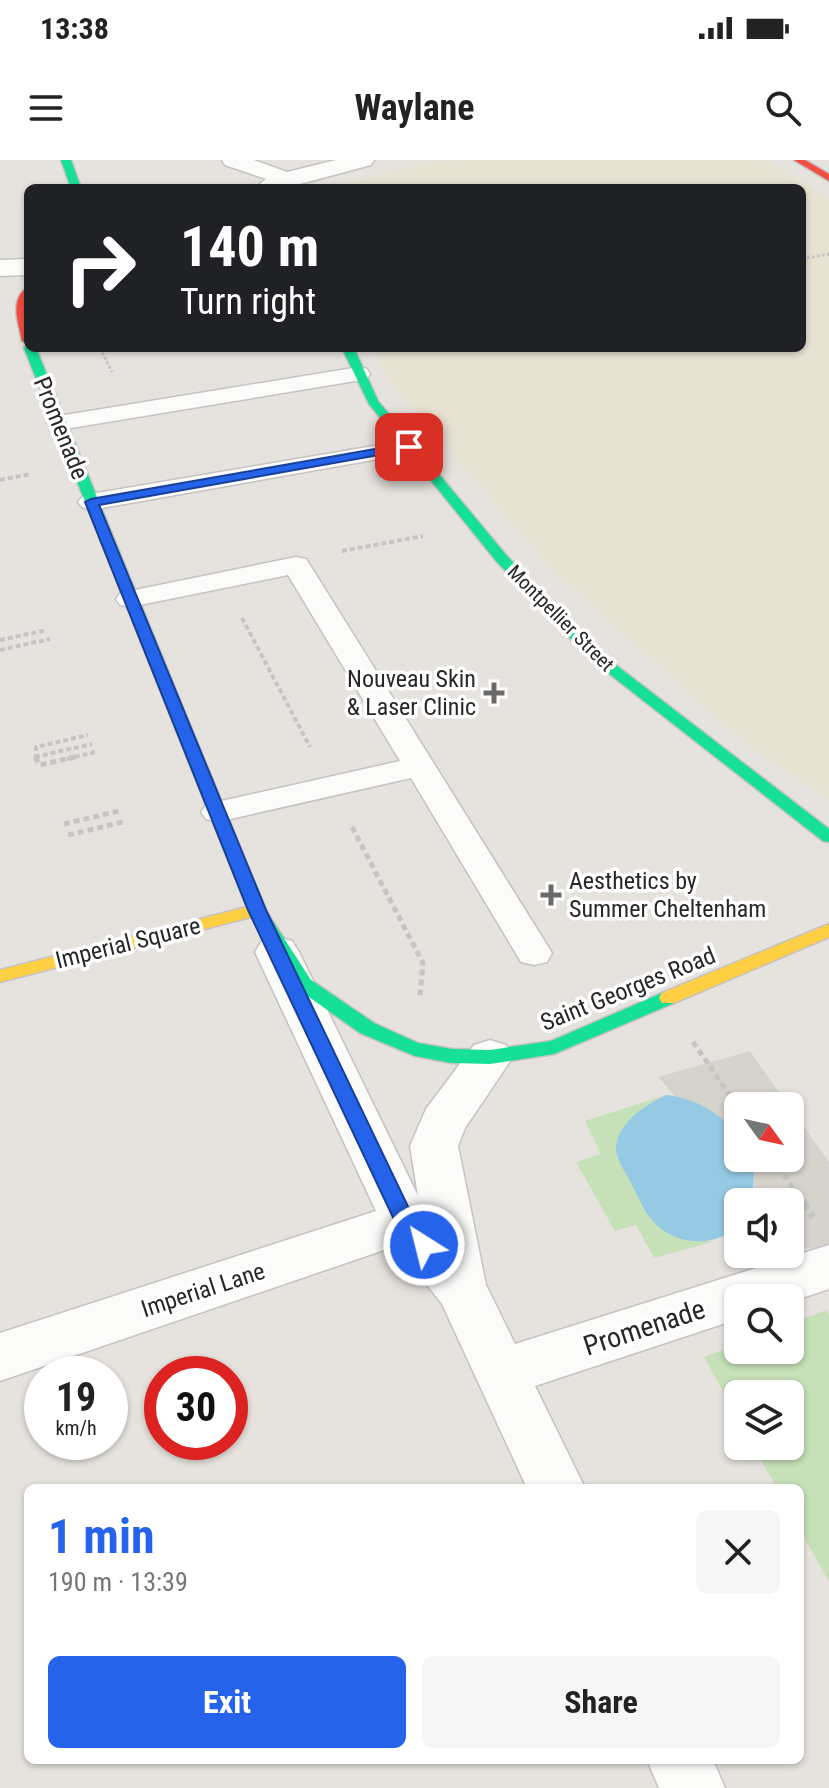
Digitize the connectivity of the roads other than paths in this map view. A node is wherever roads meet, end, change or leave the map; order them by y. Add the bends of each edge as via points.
1 (66, 160) edge
2 (233, 160) edge
3 (363, 160) edge
4 (799, 160) edge
5 (829, 178) edge
6 (276, 183) edge
7 (75, 184) edge
8 (24, 267) edge
9 (0, 268) edge
10 (16, 301) edge
11 (24, 328) edge
12 (32, 352) edge
13 (350, 352) edge
14 (359, 374) junction
15 (59, 423) junction
16 (409, 447) junction
17 (91, 502) junction
18 (130, 599) junction
19 (421, 766) junction
20 (217, 812) junction
21 (829, 837) edge
22 (257, 910) junction
23 (829, 930) edge
24 (534, 953) dead end
25 (0, 976) edge
26 (490, 1057) junction
27 (406, 1222) junction
28 (825, 1260) edge
29 (462, 1290) junction
30 (0, 1357) edge
31 (504, 1372) junction
32 (554, 1484) edge
33 (682, 1764) edge
34 (692, 1788) edge

1 - 7 street
2 - 6 street
3 - 6 street
4 - 5 street
8 - 9 street
10 - 11 street
12 - 15 street, Promenade
13 - 14 street, Montpellier Street
14 - 15 lane
14 - 16 street, Montpellier Street via 373,402
15 - 17 street, Promenade
16 - 17 lane
16 - 21 street, Montpellier Street via 502,559 594,655
17 - 18 street, Promenade
18 - 19 lane via 296,565
18 - 20 street, Promenade
19 - 20 lane
19 - 24 lane
20 - 22 street, Promenade
22 - 25 street, Imperial Square
22 - 26 street, Saint Georges Road via 305,985 367,1028 415,1049
22 - 27 street, Promenade
23 - 26 street, Saint Georges Road via 554,1047
26 - 29 street via 443,1122 434,1146
27 - 29 street, Promenade
27 - 30 street, Imperial Lane
28 - 31 street, Promenade
29 - 31 street, Promenade
31 - 32 street, Promenade
33 - 34 street

